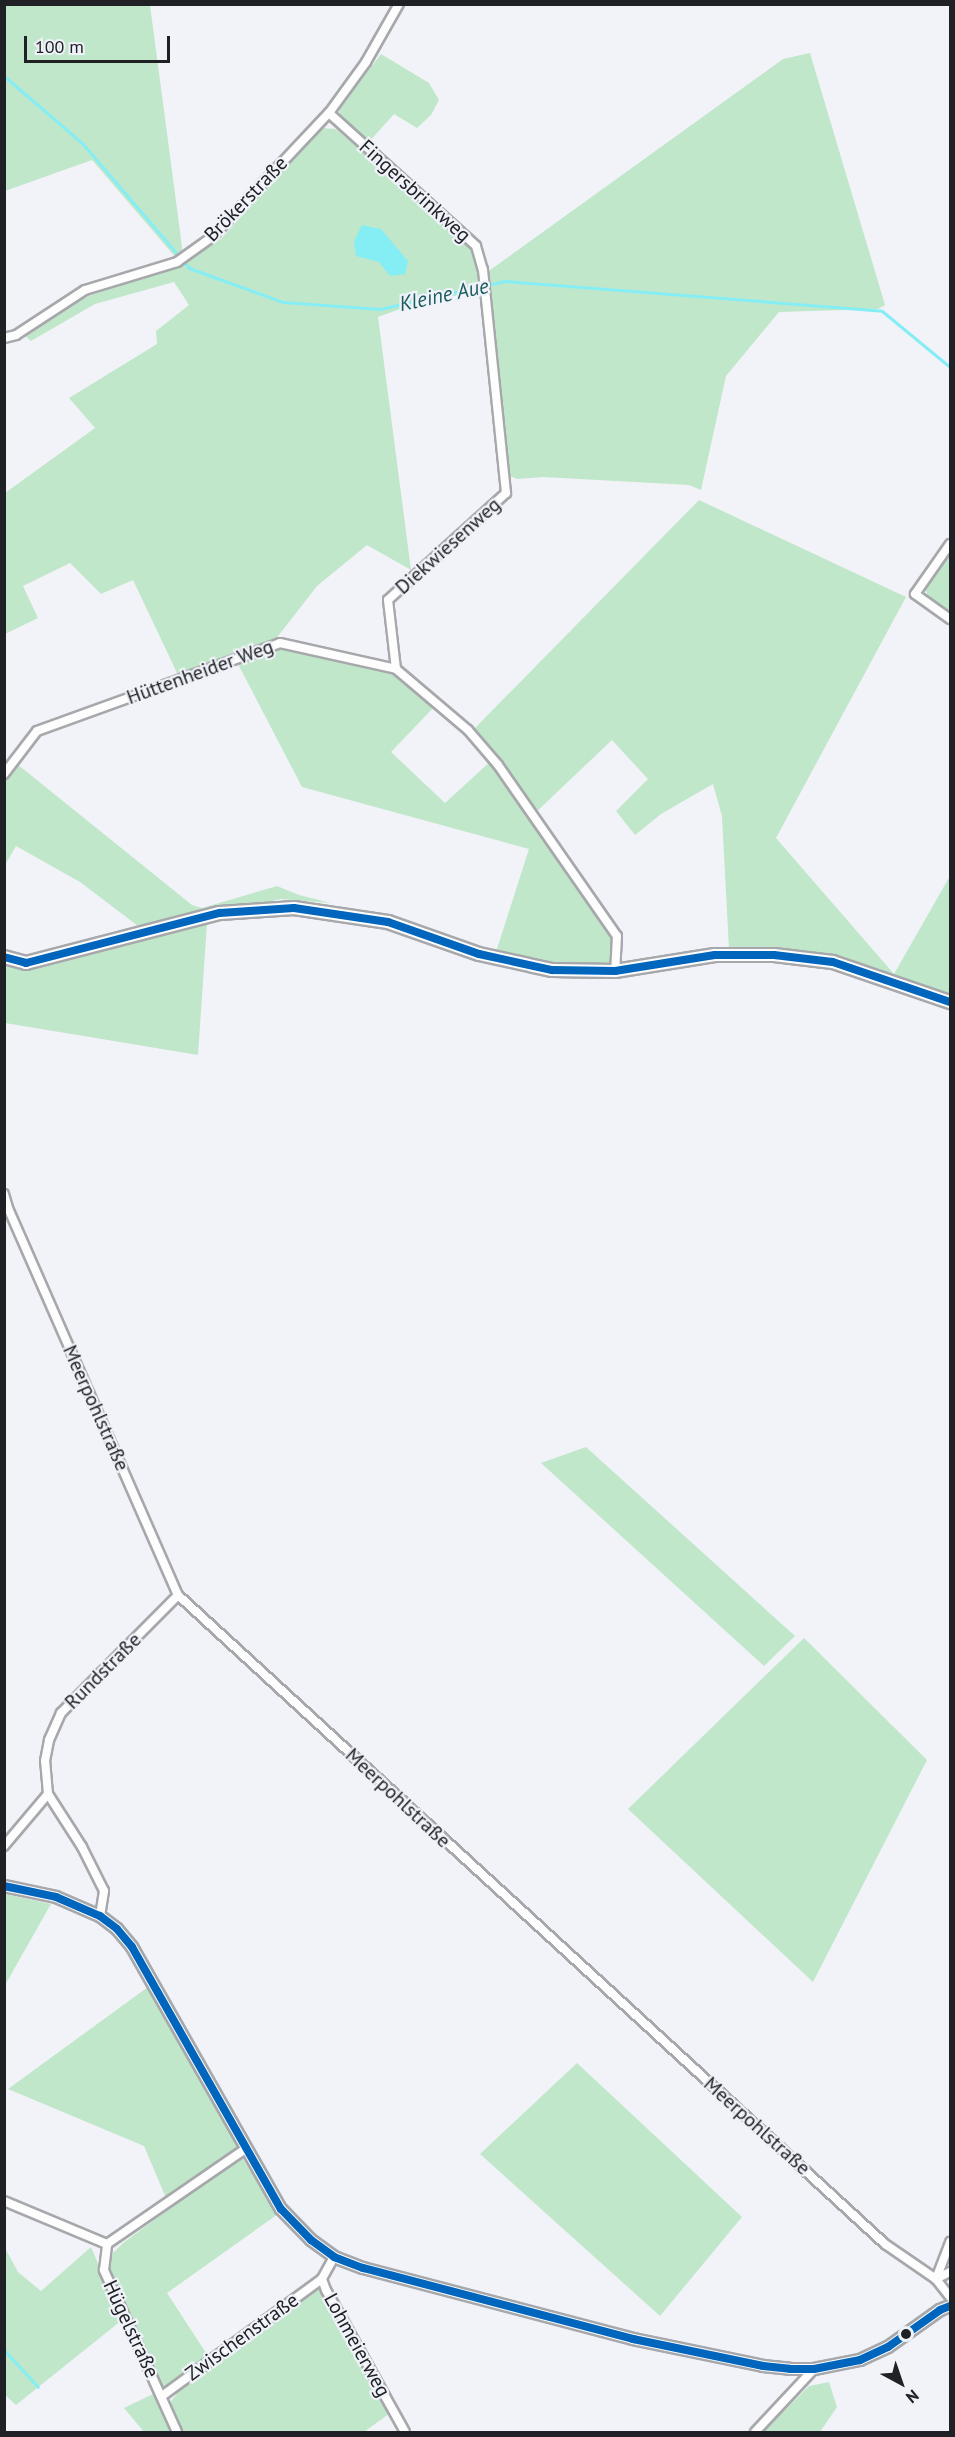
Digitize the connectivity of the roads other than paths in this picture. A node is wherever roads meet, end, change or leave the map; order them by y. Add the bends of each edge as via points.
1 (399, 4) edge
2 (329, 112) junction
3 (4, 338) edge
4 (506, 493) joint
5 (951, 544) edge
6 (951, 619) edge
7 (396, 669) junction
8 (4, 774) edge
9 (4, 957) edge
10 (615, 971) junction
11 (951, 1002) edge
12 (4, 1194) edge
13 (6, 1207) edge
14 (178, 1595) junction
15 (48, 1794) junction
16 (4, 1845) edge
17 (4, 1886) edge
18 (100, 1916) junction
19 (245, 2149) junction
20 (4, 2201) edge
21 (951, 2242) edge
22 (107, 2244) junction
23 (334, 2257) junction
24 (951, 2272) edge
25 (322, 2279) junction
26 (936, 2279) junction
27 (951, 2297) edge
28 (951, 2306) edge
29 (814, 2369) junction
30 (162, 2396) junction
31 (177, 2433) edge
32 (405, 2433) edge
33 (755, 2433) edge

1 - 2 street, Brökerstraße via 366,62
2 - 3 street, Brökerstraße via 212,237 181,259 85,290 15,335
2 - 4 street, Fingersbrinkweg via 476,246 483,270
4 - 7 street, Diekwiesenweg via 388,600
5 - 6 street via 915,594
7 - 8 street, Hüttenheider Weg via 280,642 37,731
7 - 10 street, Hüttenheider Weg via 468,730 498,765 617,936
9 - 10 main road via 26,963 220,913 294,908 388,922 479,954 552,970
10 - 11 main road via 715,955 774,955 833,962
12 - 13 street, Meerpohlstraße
13 - 14 street, Meerpohlstraße
14 - 15 street, Rundstraße via 61,1713 45,1761
14 - 26 street, Meerpohlstraße via 885,2244
15 - 16 street
15 - 18 street, Rundstraße via 104,1891
17 - 18 street via 56,1897
18 - 19 street via 132,1947
19 - 22 street
19 - 23 street via 281,2210 310,2240
20 - 22 street
21 - 26 street
22 - 30 street, Hügelstraße via 104,2270
23 - 25 street, Lohmeierweg
23 - 29 street via 633,2339 763,2366
24 - 26 street
25 - 30 street, Zwischenstraße
25 - 32 street, Lohmeierweg
26 - 27 street, Meerpohlstraße
28 - 29 street via 874,2354
29 - 33 street
30 - 31 street, Hügelstraße

